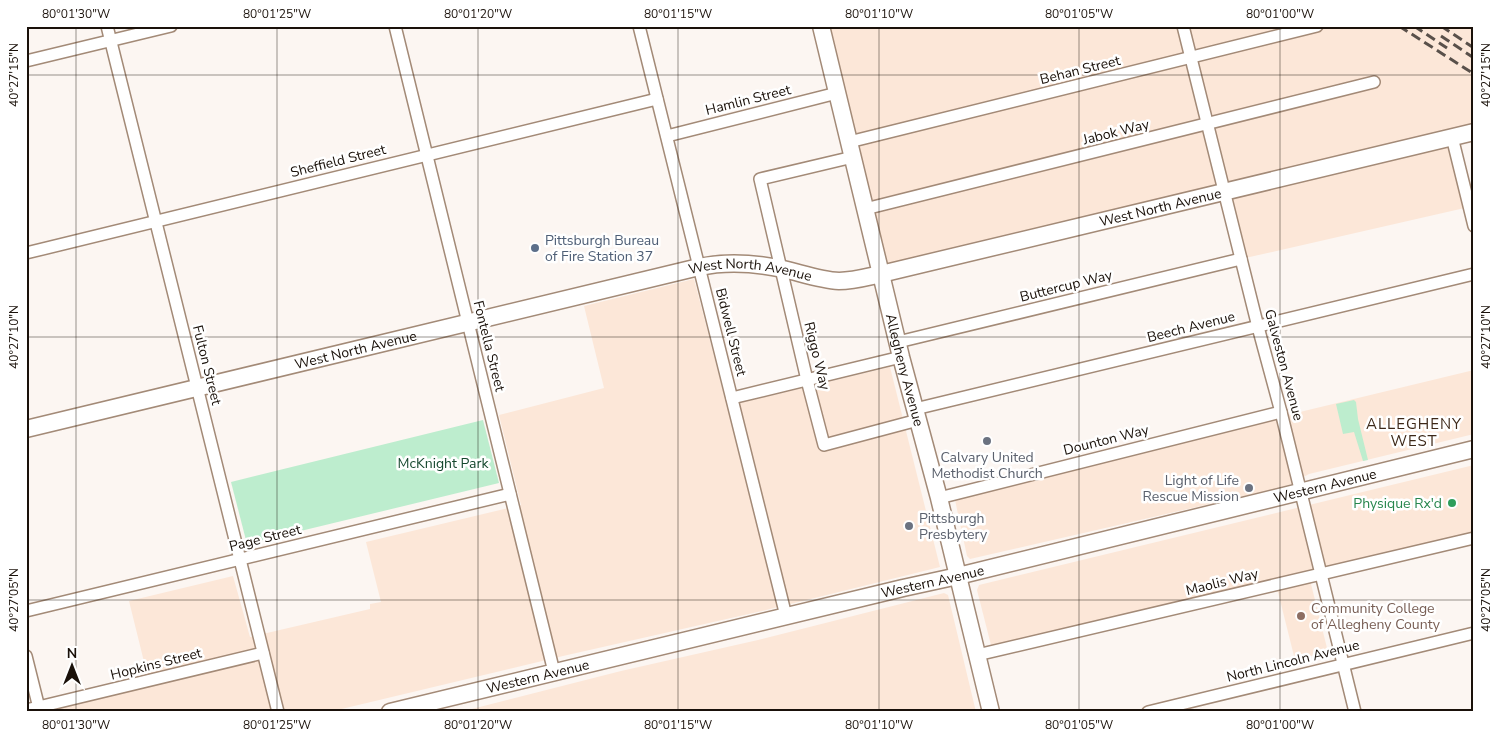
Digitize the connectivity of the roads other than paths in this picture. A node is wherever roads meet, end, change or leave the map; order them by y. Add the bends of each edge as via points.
1 (107, 26) edge
2 (171, 26) edge
3 (395, 26) edge
4 (639, 26) edge
5 (821, 26) edge
6 (1183, 26) edge
7 (1317, 26) edge
8 (111, 41) junction
9 (1190, 58) junction
10 (26, 62) edge
11 (1374, 82) dead end
12 (837, 93) junction
13 (657, 99) junction
14 (1207, 124) junction
15 (1474, 132) edge
16 (667, 136) junction
17 (1452, 137) junction
18 (851, 150) junction
19 (427, 155) junction
20 (760, 179) joint
21 (1224, 192) junction
22 (865, 209) junction
23 (156, 221) junction
24 (1474, 226) edge
25 (26, 253) edge
26 (1241, 259) junction
27 (699, 267) junction
28 (781, 269) junction
29 (881, 274) junction
30 (1474, 274) edge
31 (468, 322) junction
32 (1258, 326) junction
33 (900, 350) junction
34 (807, 380) junction
35 (197, 387) junction
36 (732, 398) junction
37 (1281, 412) junction
38 (917, 415) junction
39 (26, 429) edge
40 (1474, 449) edge
41 (1300, 492) junction
42 (510, 494) junction
43 (939, 498) junction
44 (1474, 538) edge
45 (240, 560) junction
46 (1320, 573) junction
47 (958, 576) junction
48 (26, 611) edge
49 (786, 616) junction
50 (1474, 632) edge
51 (263, 653) junction
52 (977, 655) junction
53 (26, 656) edge
54 (1343, 664) junction
55 (554, 672) junction
56 (40, 709) edge
57 (26, 710) edge
58 (278, 712) edge
59 (390, 712) edge
60 (991, 712) edge
61 (1148, 712) edge
62 (1355, 712) edge

1 - 8 street, Fulton Street
2 - 8 street
3 - 19 street, Fontella Street
4 - 13 street, Bidwell Street
5 - 12 main road, Allegheny Avenue
6 - 9 street, Galveston Avenue
7 - 9 street, Behan Street
8 - 10 street
8 - 23 street, Fulton Street
9 - 14 street, Galveston Avenue
9 - 18 street, Behan Street
11 - 14 street, Jabok Way
12 - 16 street, Hamlin Street
12 - 18 main road, Allegheny Avenue
13 - 16 street, Bidwell Street
13 - 19 street, Sheffield Street
14 - 21 street, Galveston Avenue
14 - 22 street, Jabok Way
15 - 17 main road, West North Avenue
16 - 27 street, Bidwell Street
17 - 21 main road, West North Avenue
17 - 24 street
18 - 20 street, Behan Street
18 - 22 main road, Allegheny Avenue
19 - 23 street, Sheffield Street
19 - 31 street, Fontella Street
20 - 28 street, Riggo Way
21 - 26 street, Galveston Avenue
21 - 29 main road, West North Avenue
22 - 29 main road, Allegheny Avenue
23 - 25 street, Sheffield Street
23 - 35 street, Fulton Street
26 - 32 street, Galveston Avenue
26 - 33 street, Buttercup Way
27 - 28 main road, West North Avenue via 736,262
27 - 31 main road, West North Avenue
27 - 36 street, Bidwell Street
28 - 29 main road, West North Avenue via 838,281
28 - 34 street, Riggo Way
29 - 33 main road, Allegheny Avenue
30 - 32 street, Beech Avenue
31 - 35 main road, West North Avenue
31 - 42 street, Fontella Street
32 - 37 street, Galveston Avenue
32 - 38 street, Beech Avenue
33 - 34 street, Buttercup Way
33 - 38 main road, Allegheny Avenue
34 - 36 street, Buttercup Way
34 - 38 street, Riggo Way via 824,444
35 - 39 main road, West North Avenue
35 - 45 street, Fulton Street
36 - 49 street, Bidwell Street
37 - 41 street, Galveston Avenue
37 - 43 street, Dounton Way
38 - 43 main road, Allegheny Avenue
40 - 41 main road, Western Avenue
41 - 46 street, Galveston Avenue
41 - 47 main road, Western Avenue
42 - 45 street, Page Street
42 - 55 street, Fontella Street
43 - 47 main road, Allegheny Avenue
44 - 46 street, Maolis Way
45 - 48 street, Page Street
45 - 51 street, Fulton Street
46 - 52 street, Maolis Way
46 - 54 street, Galveston Avenue
47 - 49 main road, Western Avenue
47 - 52 main road, Allegheny Avenue
49 - 55 main road, Western Avenue
50 - 54 street, North Lincoln Avenue
51 - 56 street, Hopkins Street
51 - 58 street, Fulton Street
52 - 60 main road, Allegheny Avenue
53 - 56 street
54 - 61 street, North Lincoln Avenue
54 - 62 street, Galveston Avenue
55 - 59 main road, Western Avenue
56 - 57 street, Hopkins Street

